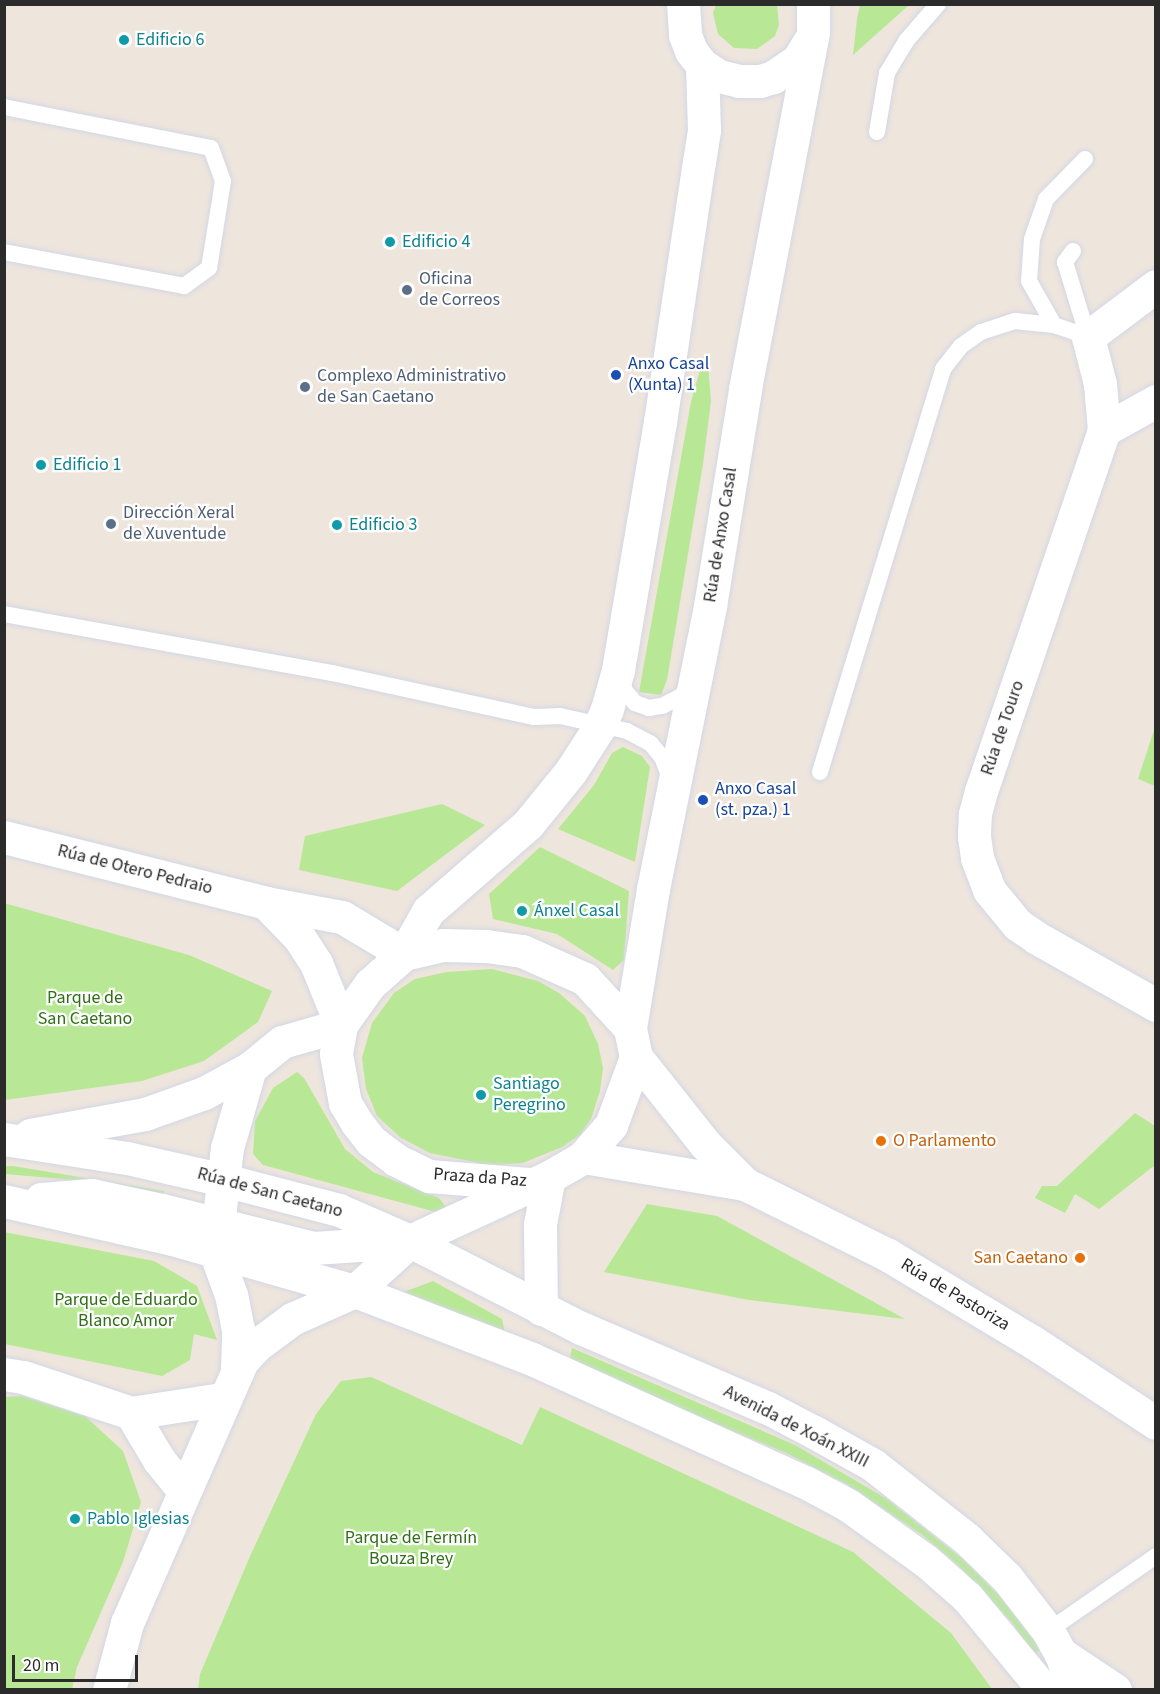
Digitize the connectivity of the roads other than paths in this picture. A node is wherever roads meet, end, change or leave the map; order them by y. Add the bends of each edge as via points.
1 (813, 4) edge
2 (938, 4) edge
3 (678, 8) edge
4 (809, 42) junction
5 (702, 65) junction
6 (4, 107) edge
7 (877, 132) dead end
8 (1085, 159) dead end
9 (1073, 251) dead end
10 (4, 252) edge
11 (1155, 286) edge
12 (1054, 325) junction
13 (1088, 337) junction
14 (1155, 402) edge
15 (1104, 430) junction
16 (4, 614) edge
17 (618, 670) junction
18 (694, 685) junction
19 (600, 726) junction
20 (820, 772) dead end
21 (673, 788) junction
22 (4, 837) edge
23 (266, 903) junction
24 (404, 954) junction
25 (1155, 1005) edge
26 (341, 1025) junction
27 (633, 1043) junction
28 (250, 1068) junction
29 (5, 1139) edge
30 (583, 1157) junction
31 (224, 1180) junction
32 (539, 1180) junction
33 (745, 1184) junction
34 (6, 1201) edge
35 (216, 1237) junction
36 (410, 1241) junction
37 (355, 1291) junction
38 (541, 1310) junction
39 (237, 1368) junction
40 (4, 1374) edge
41 (224, 1399) junction
42 (130, 1413) junction
43 (1155, 1423) edge
44 (183, 1491) junction
45 (1155, 1556) edge
46 (1054, 1642) junction
47 (109, 1689) edge
48 (1044, 1689) edge
49 (1074, 1689) edge
50 (1115, 1689) edge

1 - 4 street, Rúa de Anxo Casal via 815,14
2 - 7 lane via 906,41 886,73
3 - 5 street via 691,51
4 - 5 street, Rúa de Anxo Casal via 798,60 785,71 760,81 720,76
4 - 18 street, Rúa de Anxo Casal
5 - 17 street via 704,130
6 - 10 lane via 211,148 223,181 209,268 184,286
8 - 12 lane via 1046,199 1032,239 1029,281
9 - 13 lane via 1065,262
11 - 13 street
12 - 13 lane
12 - 20 lane via 1015,321 981,332 961,346 943,369
13 - 15 street via 1100,384
14 - 15 street
15 - 25 street, Rúa de Touro via 981,790 974,836 989,890 1018,925
16 - 19 lane via 332,674 534,717 560,716
17 - 18 lane via 625,691 635,703 649,708 678,698
17 - 19 street
18 - 21 street, Rúa de Anxo Casal
19 - 21 lane via 627,731 651,744 662,757
19 - 24 street via 571,771 528,824 428,911
21 - 27 street, Rúa de Anxo Casal
22 - 23 street, Rúa de Otero Pedraio
23 - 24 street, Rúa de Otero Pedraio via 342,917
23 - 26 street via 299,937 316,963
24 - 26 street, Praza da Paz via 370,984
24 - 27 street, Praza da Paz via 443,945 522,951 585,979
26 - 28 street via 282,1042
26 - 32 street, Praza da Paz via 336,1054 345,1103 371,1141 396,1160 429,1176
27 - 30 street, Praza da Paz via 611,1125
27 - 33 street, Rúa de Pastoriza via 706,1145
28 - 29 street via 204,1093 145,1114
28 - 31 street via 228,1148
29 - 31 street, Rúa de San Caetano via 128,1158
30 - 32 street, Praza da Paz
30 - 33 street, Rúa de Pastoriza
31 - 35 street
31 - 36 street, Rúa de San Caetano via 339,1210
32 - 36 street
32 - 38 street
33 - 43 street, Rúa de Pastoriza via 888,1255 1033,1342
34 - 35 street, Rúa de San Caetano
35 - 36 street, Rúa de San Caetano via 313,1248
35 - 37 street, Rúa de San Caetano
35 - 39 street via 238,1330
36 - 37 street
36 - 38 street, Avenida de Xoán XXIII
37 - 39 street via 292,1319 256,1345
37 - 48 street via 532,1359 806,1482 848,1505 926,1561 967,1597
38 - 46 street, Avenida de Xoán XXIII via 768,1408 873,1465 967,1539 1007,1578
39 - 41 street
40 - 42 street
41 - 42 street
41 - 44 street
42 - 44 street
44 - 47 street via 127,1623
45 - 46 lane
46 - 49 street, Avenida de Xoán XXIII
46 - 50 street

